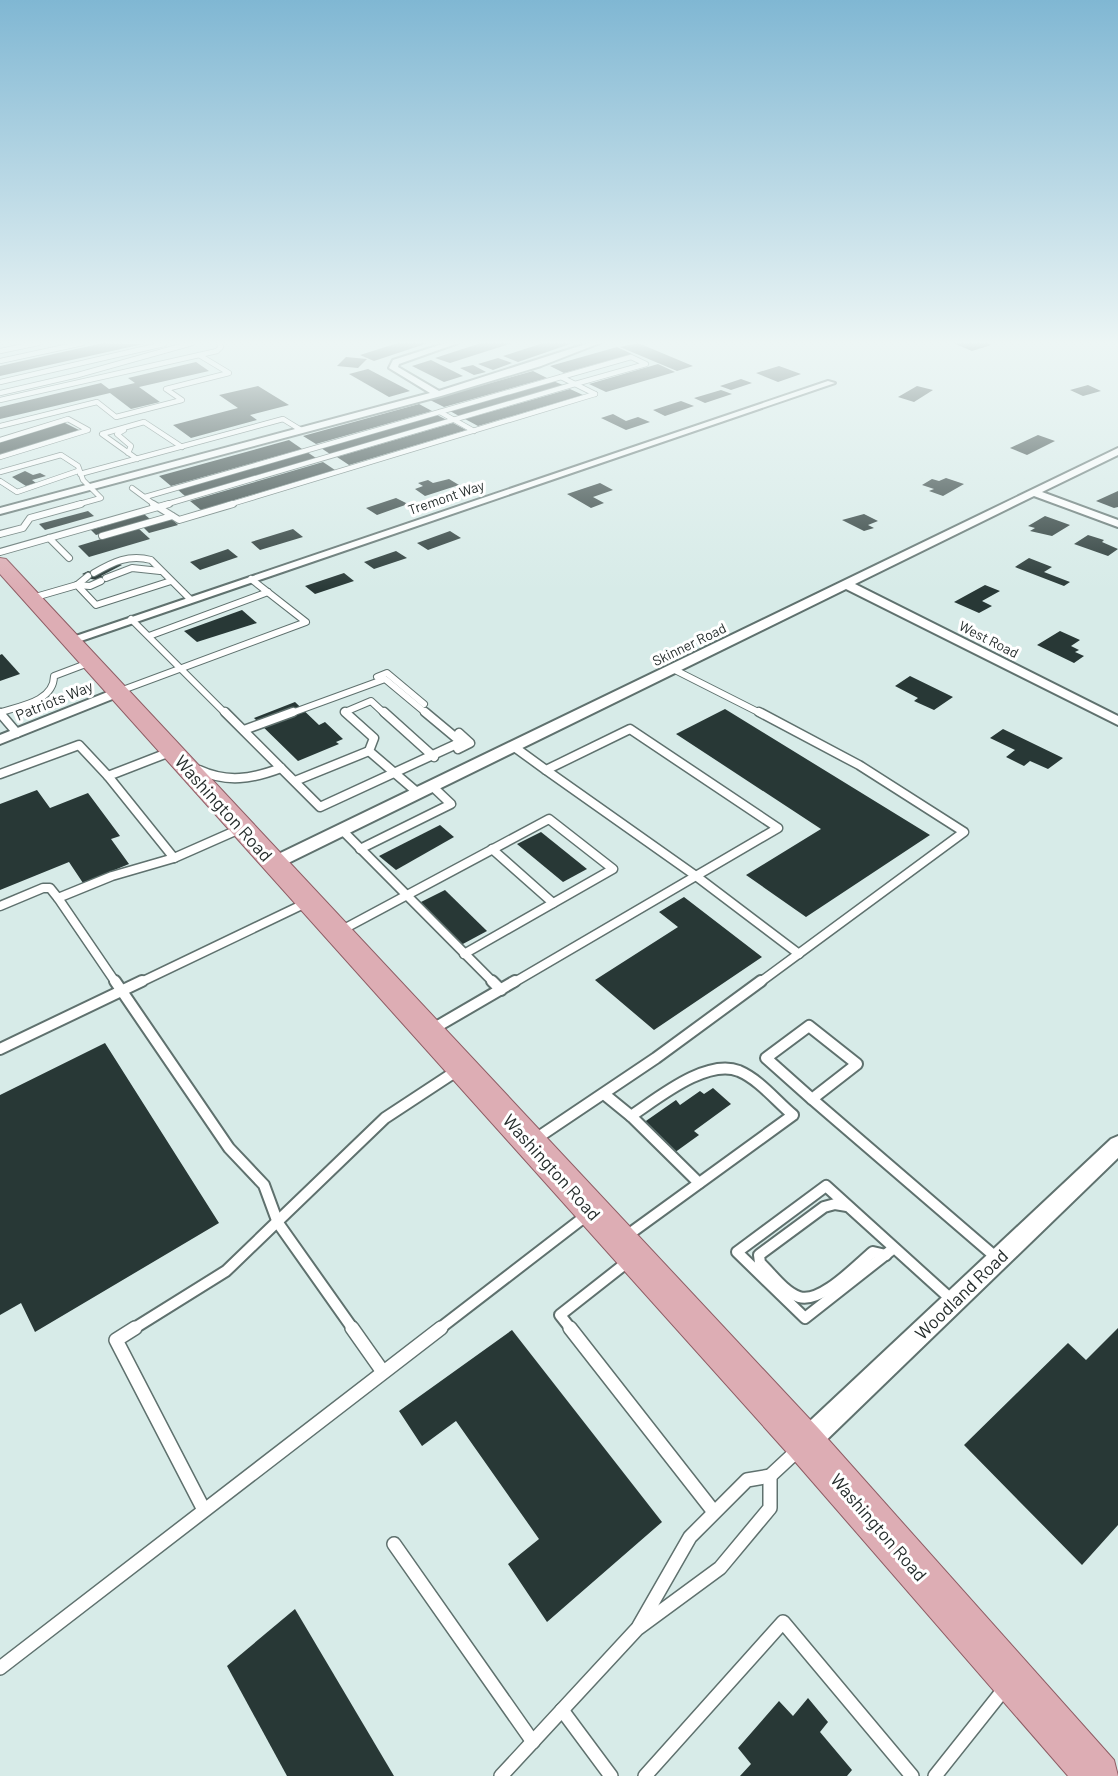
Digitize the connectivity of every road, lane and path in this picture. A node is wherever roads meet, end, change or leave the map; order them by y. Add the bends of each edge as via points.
1 (46, 426) edge
2 (81, 426) edge
3 (130, 426) edge
4 (150, 426) edge
5 (256, 426) edge
6 (294, 426) edge
7 (317, 426) edge
8 (391, 426) edge
9 (436, 426) edge
10 (467, 426) edge
11 (488, 426) edge
12 (702, 426) edge
13 (301, 430) junction
14 (474, 430) junction
15 (0, 440) edge
16 (180, 445) junction
17 (310, 449) junction
18 (1118, 451) edge
19 (128, 453) junction
20 (0, 458) edge
21 (137, 459) junction
22 (325, 459) junction
23 (341, 470) junction
24 (0, 472) edge
25 (79, 473) junction
26 (0, 482) edge
27 (90, 487) junction
28 (132, 488) dead end
29 (1032, 492) junction
30 (145, 497) junction
31 (158, 507) junction
32 (0, 511) edge
33 (172, 516) junction
34 (1118, 524) edge
35 (0, 534) edge
36 (102, 536) dead end
37 (49, 538) junction
38 (0, 552) edge
39 (69, 558) dead end
40 (0, 563) edge
41 (160, 571) junction
42 (251, 579) junction
43 (171, 581) junction
44 (846, 584) junction
45 (77, 585) junction
46 (268, 592) junction
47 (32, 598) junction
48 (189, 599) junction
49 (131, 619) junction
50 (148, 636) junction
51 (70, 640) junction
52 (92, 662) junction
53 (183, 668) junction
54 (673, 669) junction
55 (120, 692) junction
56 (0, 712) edge
57 (1118, 721) edge
58 (244, 730) junction
59 (17, 733) junction
60 (0, 740) edge
61 (513, 746) junction
62 (369, 751) junction
63 (175, 753) junction
64 (434, 757) junction
65 (281, 768) junction
66 (546, 770) junction
67 (0, 774) edge
68 (395, 774) junction
69 (108, 776) junction
70 (295, 781) junction
71 (432, 786) junction
72 (418, 793) junction
73 (242, 828) junction
74 (342, 830) junction
75 (360, 849) junction
76 (492, 849) junction
77 (174, 858) junction
78 (274, 863) junction
79 (696, 876) junction
80 (406, 894) junction
81 (58, 898) junction
82 (309, 902) junction
83 (553, 903) junction
84 (0, 906) edge
85 (337, 932) junction
86 (464, 954) junction
87 (800, 954) junction
88 (501, 990) junction
89 (120, 992) junction
90 (428, 1032) junction
91 (0, 1049) edge
92 (461, 1068) junction
93 (604, 1094) junction
94 (812, 1099) junction
95 (631, 1116) junction
96 (530, 1143) junction
97 (1118, 1145) edge
98 (699, 1183) junction
99 (848, 1206) junction
100 (592, 1211) junction
101 (278, 1223) junction
102 (627, 1249) junction
103 (890, 1251) junction
104 (998, 1259) junction
105 (953, 1301) junction
106 (383, 1372) junction
107 (805, 1443) junction
108 (770, 1476) junction
109 (204, 1510) junction
110 (714, 1512) junction
111 (394, 1544) dead end
112 (637, 1629) junction
113 (0, 1668) edge
114 (1012, 1678) junction
115 (562, 1710) junction
116 (532, 1742) junction
117 (501, 1776) edge
118 (611, 1776) edge
119 (645, 1776) edge
120 (912, 1776) edge
121 (936, 1776) edge
122 (1098, 1776) edge

1 - 15 lane
2 - 20 lane via 88,430
3 - 19 lane via 102,434
4 - 16 lane
5 - 16 lane
6 - 13 lane
7 - 13 street
8 - 17 lane
9 - 22 lane
10 - 14 lane
11 - 14 lane
12 - 42 street, Tremont Way
13 - 27 street
14 - 23 lane
16 - 19 lane via 167,442 146,428 131,428 117,434 131,446
16 - 21 lane
17 - 22 lane
17 - 30 lane
18 - 29 street, Skinner Road
19 - 21 lane
21 - 25 lane
22 - 23 lane
22 - 31 lane
23 - 33 lane via 179,520
24 - 25 lane via 61,455 78,466
25 - 26 lane via 17,492
25 - 27 lane
27 - 32 street
27 - 35 lane via 101,498 30,518 23,528
28 - 30 lane
29 - 34 street
29 - 44 street, Skinner Road
30 - 31 lane
31 - 33 lane
31 - 37 lane
33 - 36 lane
37 - 38 lane
37 - 39 lane
40 - 47 main road, Washington Road
41 - 43 lane
41 - 45 lane via 132,568 90,586
41 - 45 lane via 151,560 118,559
42 - 46 lane
42 - 48 street, Tremont Way
43 - 45 lane via 96,605
43 - 48 lane
44 - 54 street, Skinner Road
44 - 57 street, West Road
45 - 47 lane
46 - 50 lane
46 - 53 lane via 306,622
47 - 51 main road, Washington Road
48 - 49 street, Tremont Way
49 - 50 lane
49 - 51 street, Tremont Way
50 - 53 lane
51 - 52 main road, Washington Road
52 - 55 main road, Washington Road
52 - 56 lane via 54,676 52,690 41,698
53 - 55 lane
53 - 58 lane
54 - 61 street, Skinner Road
54 - 87 lane via 931,808 964,832
55 - 59 street, Patriots Way
55 - 63 main road, Washington Road
56 - 59 lane
58 - 64 lane via 385,679 461,742
58 - 65 lane
59 - 60 street, Patriots Way
61 - 66 lane
61 - 71 street, Skinner Road
62 - 64 lane via 374,738 345,712 371,701
62 - 68 lane
62 - 70 lane
63 - 65 lane via 201,771 231,780
63 - 69 lane
63 - 73 main road, Washington Road
64 - 68 lane
65 - 70 lane
66 - 79 lane
66 - 79 lane via 630,729 778,828
67 - 69 lane via 79,745
68 - 70 lane via 320,807
68 - 72 lane
69 - 77 lane
71 - 72 street, Skinner Road
71 - 75 lane via 451,804
72 - 74 street, Skinner Road
73 - 77 lane
73 - 78 main road, Washington Road
74 - 75 lane
74 - 78 street, Skinner Road
75 - 80 lane
76 - 80 lane
76 - 83 lane
76 - 83 lane via 549,819 613,869
77 - 81 lane via 112,876
78 - 82 main road, Washington Road
79 - 87 lane
79 - 88 lane
80 - 85 lane
80 - 86 lane
81 - 84 lane via 50,888 43,888
81 - 89 lane
82 - 85 main road, Washington Road
82 - 89 lane
83 - 86 lane
85 - 90 main road, Washington Road
86 - 88 lane
87 - 93 lane
88 - 90 lane
89 - 91 lane
89 - 101 lane via 229,1148 264,1185
90 - 92 main road, Washington Road
92 - 96 main road, Washington Road
92 - 101 lane via 385,1118
93 - 95 lane
93 - 96 lane
94 - 94 lane via 766,1058 809,1026 857,1064
94 - 104 lane
95 - 98 lane
95 - 98 lane via 700,1074 717,1068 738,1070 793,1115
96 - 100 main road, Washington Road
97 - 104 street, Woodland Road
98 - 102 lane
99 - 103 lane
99 - 103 lane via 824,1207 759,1255 760,1263 799,1297 813,1298 873,1252
99 - 103 lane via 826,1186 737,1252 805,1318
100 - 102 main road, Washington Road
100 - 106 lane
101 - 106 lane
101 - 109 lane via 226,1271 116,1340
102 - 107 main road, Washington Road
102 - 110 lane via 560,1315
103 - 105 lane
104 - 105 street, Woodland Road
105 - 107 street, Woodland Road
106 - 109 lane
107 - 108 lane
107 - 114 main road, Washington Road
108 - 110 lane via 747,1480
108 - 112 lane via 770,1508 720,1568
109 - 113 lane
110 - 112 lane via 690,1537
111 - 116 lane
112 - 115 lane
114 - 121 lane
114 - 122 main road, Washington Road
115 - 116 lane
115 - 118 lane
116 - 117 lane
119 - 120 lane via 783,1622

